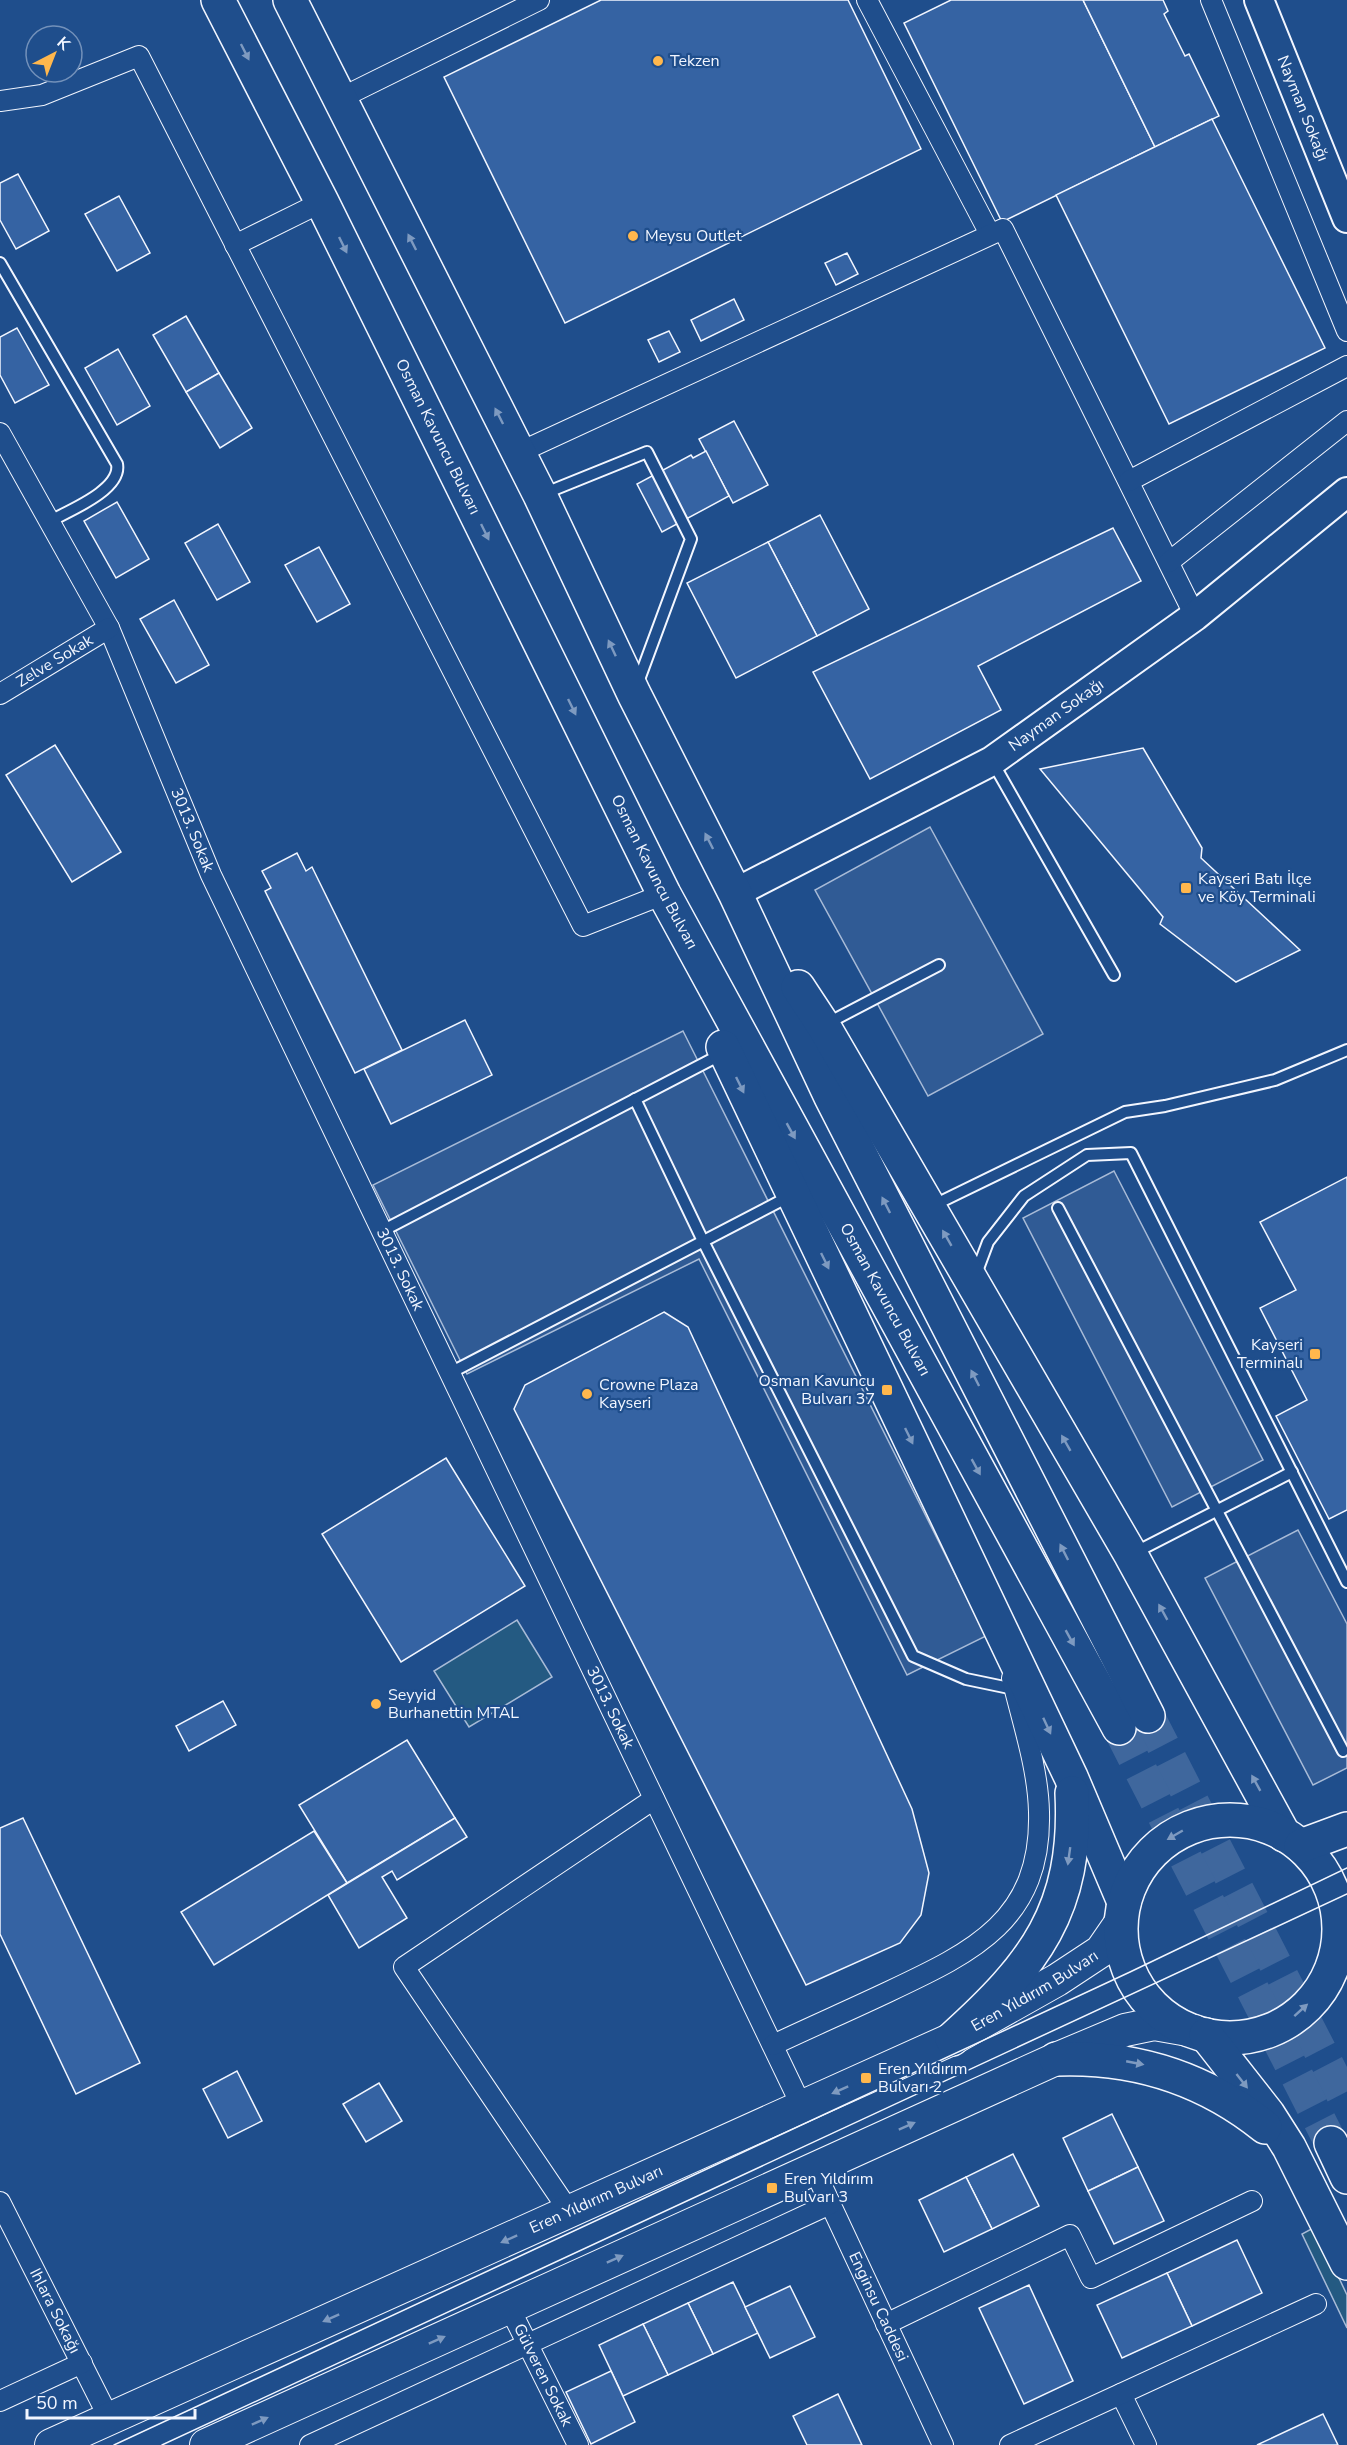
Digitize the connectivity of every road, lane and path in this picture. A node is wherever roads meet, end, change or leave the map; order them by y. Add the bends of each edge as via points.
1 (218, 0) edge
2 (290, 0) edge
3 (539, 0) edge
4 (867, 0) edge
5 (1210, 0) edge
6 (1259, 0) edge
7 (339, 99) junction
8 (0, 101) edge
9 (322, 202) junction
10 (1347, 218) edge
11 (990, 234) junction
12 (236, 245) junction
13 (0, 263) edge
14 (1347, 331) edge
15 (1347, 367) edge
16 (1347, 421) edge
17 (0, 433) edge
18 (518, 453) junction
19 (1129, 481) junction
20 (1347, 492) edge
21 (540, 495) junction
22 (50, 521) junction
23 (1169, 562) junction
24 (1196, 616) junction
25 (109, 628) junction
26 (0, 694) edge
27 (634, 694) junction
28 (992, 761) junction
29 (735, 893) junction
30 (664, 894) junction
31 (939, 965) dead end
32 (1114, 975) dead end
33 (823, 1025) junction
34 (1347, 1050) edge
35 (725, 1052) junction
36 (635, 1099) junction
37 (793, 1194) junction
38 (929, 1207) junction
39 (1058, 1208) dead end
40 (382, 1231) junction
41 (703, 1241) junction
42 (973, 1283) junction
43 (450, 1373) junction
44 (1292, 1472) junction
45 (1217, 1511) junction
46 (1131, 1555) junction
47 (1347, 1582) edge
48 (1001, 1629) junction
49 (1014, 1689) junction
50 (1343, 1751) dead end
51 (1071, 1777) junction
52 (654, 1799) junction
53 (1347, 1829) edge
54 (1292, 1840) junction
55 (1122, 1912) junction
56 (1342, 1951) edge
57 (1200, 2033) junction
58 (952, 2039) junction
59 (773, 2045) junction
60 (1056, 2059) junction
61 (802, 2107) junction
62 (1331, 2143) tunnel mouth
63 (1289, 2147) junction
64 (814, 2169) junction
65 (1347, 2177) edge
66 (1252, 2201) dead end
67 (0, 2202) edge
68 (830, 2204) junction
69 (569, 2211) junction
70 (1347, 2263) edge
71 (1316, 2304) dead end
72 (509, 2307) junction
73 (886, 2324) junction
74 (527, 2344) junction
75 (82, 2363) junction
76 (1121, 2394) junction
77 (0, 2401) edge
78 (109, 2418) junction
79 (51, 2445) edge
80 (206, 2445) edge
81 (310, 2445) edge
82 (578, 2445) edge
83 (943, 2445) edge
84 (1010, 2445) edge
85 (1146, 2445) edge

1 -> 9 highway, Osman Kavuncu Bulvarı
2 - 7 highway, Osman Kavuncu Bulvarı
3 - 7 street
4 - 11 street
5 - 14 street
6 - 10 street, Nayman Sokağı
18 -> 7 highway, Osman Kavuncu Bulvarı
8 - 12 street via 42,95 139,56
9 - 12 street
9 -> 30 highway, Osman Kavuncu Bulvarı
11 - 18 street
11 - 19 street via 1003,229
12 - 30 street via 584,926
13 - 22 lane via 117,464 114,480 105,490
15 - 19 street
16 - 23 street
17 - 22 street, 3013. Sokak
18 - 21 highway, Osman Kavuncu Bulvarı
19 - 23 street
20 - 24 street, Nayman Sokağı
27 -> 21 highway, Osman Kavuncu Bulvarı
21 - 27 lane via 647,452 691,539
22 - 25 street, 3013. Sokak
23 - 24 street
24 - 28 street, Nayman Sokağı
25 - 26 street, Zelve Sokak
25 - 40 street, 3013. Sokak via 211,875
29 -> 27 highway, Osman Kavuncu Bulvarı
28 - 29 street, Nayman Sokağı
28 - 32 lane
30 -> 29 highway, Osman Kavuncu Bulvarı via 1134,1722
29 - 33 highway
30 - 35 highway
31 - 33 lane
33 - 38 highway
34 - 38 lane via 1275,1080 1125,1112
35 - 36 lane
35 -> 37 highway
36 - 40 lane
36 - 41 lane
37 - 41 lane
37 -> 48 highway
42 -> 38 highway
39 - 45 lane
40 - 43 street, 3013. Sokak
41 - 43 lane
41 - 49 lane via 913,1656 966,1679
42 - 44 lane via 988,1242 1024,1196 1087,1155 1131,1154
46 -> 42 highway
43 - 52 street, 3013. Sokak
44 - 45 lane
44 - 47 lane
45 - 46 lane
45 - 50 lane
54 -> 46 highway
48 - 49 street
48 -> 51 highway
49 - 59 street via 1039,1811 1033,1866 1016,1904 992,1932 956,1960
51 - 55 highway
51 -> 58 highway via 1068,1863 1051,1923 1021,1971
52 - 59 street, 3013. Sokak
52 - 69 street via 404,1967
53 - 54 highway
54 -> 55 highway via 1266,1826 1226,1820 1187,1828 1154,1850 1131,1883
54 - 56 highway via 1320,1869 1336,1899
55 - 57 highway via 1121,1942 1139,1990 1175,2023
55 - 58 main road, Eren Yıldırım Bulvarı via 1101,1951
57 -> 56 highway via 1233,2038 1253,2035 1290,2020 1318,1992
57 - 60 main road via 1154,2024
57 -> 63 highway via 1262,2107
58 -> 61 main road, Eren Yıldırım Bulvarı
59 - 61 street, 3013. Sokak
60 -> 63 highway via 1125,2062 1180,2076 1226,2100
64 -> 60 main road
61 - 69 main road, Eren Yıldırım Bulvarı
62 - 65 highway
63 - 70 highway
64 - 68 street, Enginsu Caddesi
72 -> 64 main road
66 - 73 street via 1091,2278 1070,2235
67 - 75 street, Ihlara Sokağı
68 - 73 street, Enginsu Caddesi
68 - 74 street
69 -> 78 main road, Eren Yıldırım Bulvarı
71 - 76 street
72 - 74 street, Gülveren Sokak
80 -> 72 main road
73 - 83 street, Enginsu Caddesi
74 - 81 street
74 - 82 street, Gülveren Sokak
75 - 77 street
75 - 78 street, Ihlara Sokağı
76 - 84 street
76 - 85 street
78 - 79 main road, Eren Yıldırım Bulvarı

